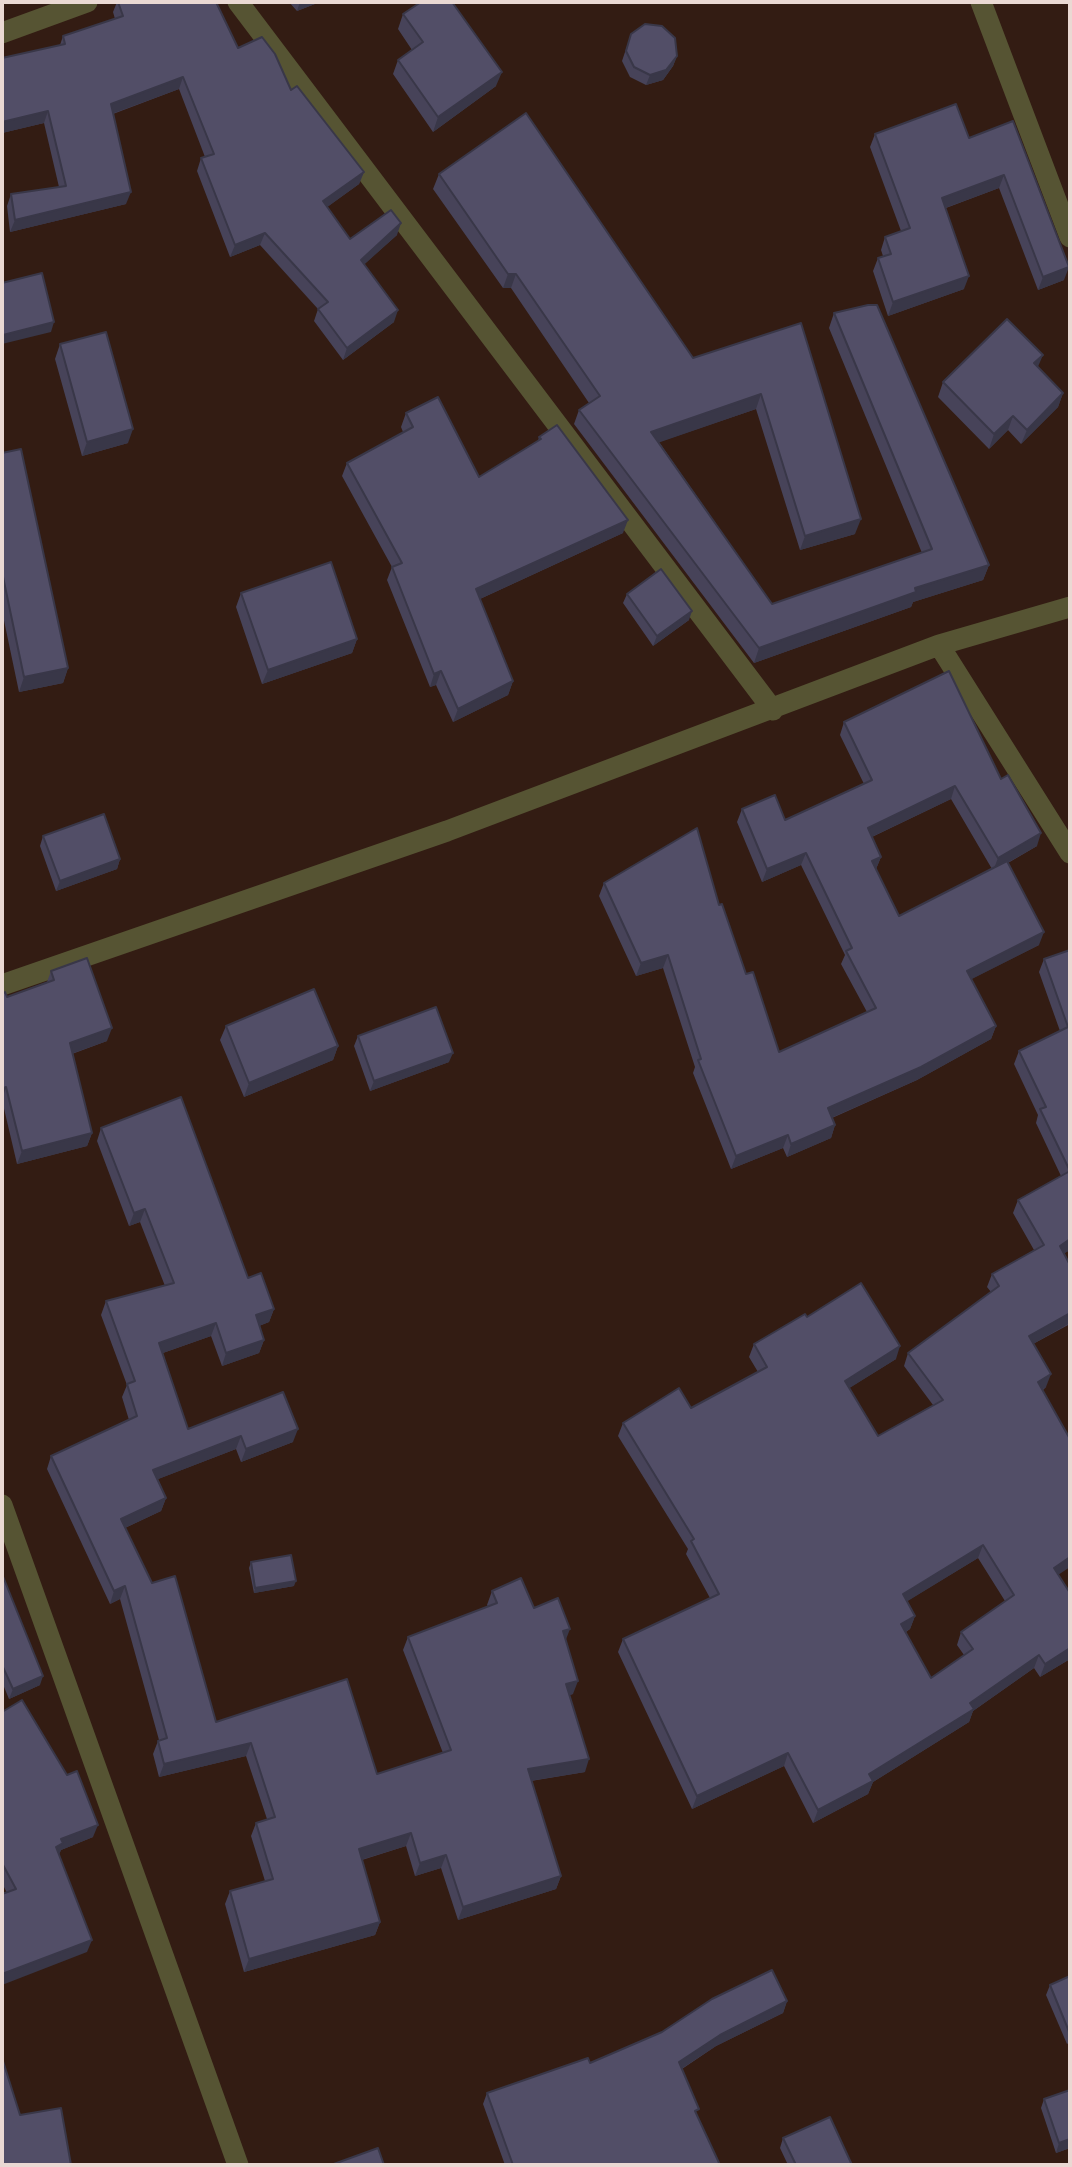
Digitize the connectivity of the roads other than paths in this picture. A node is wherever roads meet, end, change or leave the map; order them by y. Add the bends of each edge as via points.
1 (87, 2) edge
2 (238, 2) edge
3 (981, 2) edge
4 (2, 33) edge
5 (1070, 237) edge
6 (1070, 607) edge
7 (939, 645) junction
8 (773, 710) junction
9 (1070, 853) edge
10 (2, 985) edge
11 (2, 1505) edge
12 (238, 2165) edge

1 - 4 street
2 - 8 street
3 - 5 street
6 - 7 street
7 - 8 street
7 - 9 street
8 - 10 street via 447,831
11 - 12 street

